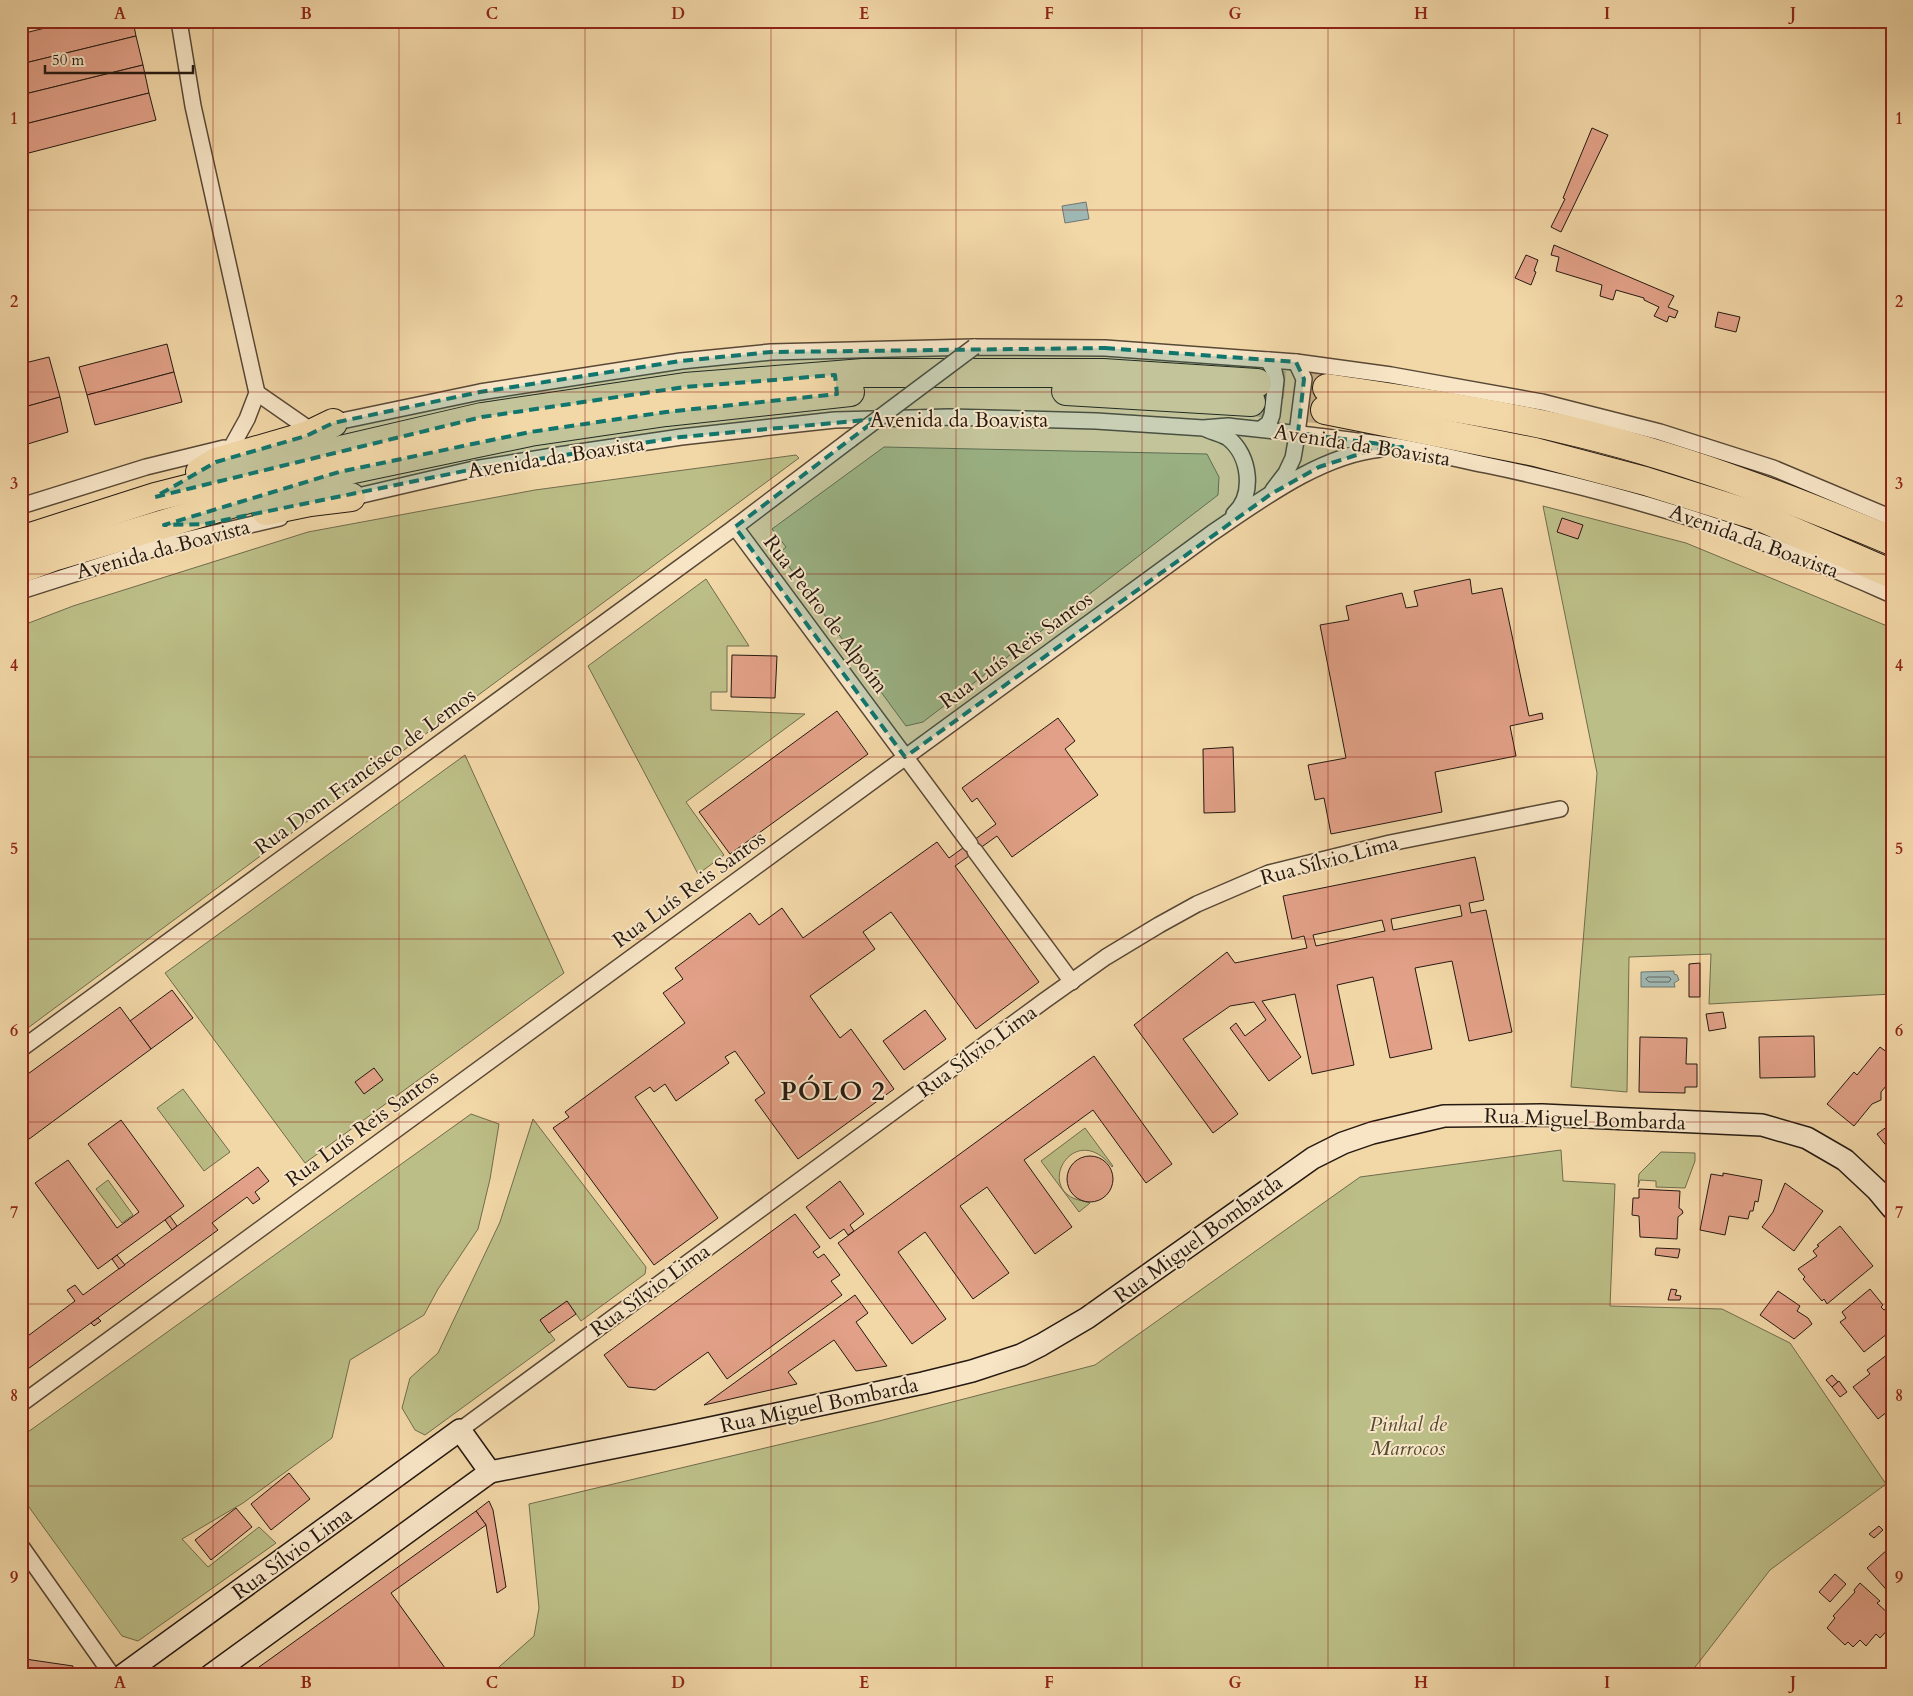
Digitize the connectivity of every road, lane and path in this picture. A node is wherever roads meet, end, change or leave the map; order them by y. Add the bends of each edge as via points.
1 (179, 21) edge
2 (974, 347) junction
3 (1296, 362) junction
4 (1259, 382) junction
5 (257, 393) junction
6 (333, 423) junction
7 (306, 427) junction
8 (1203, 428) junction
9 (1261, 429) junction
10 (1298, 433) junction
11 (232, 446) junction
12 (1402, 447) junction
13 (1271, 494) junction
14 (155, 497) junction
15 (351, 497) junction
16 (21, 506) edge
17 (1892, 518) edge
18 (164, 525) junction
19 (735, 527) junction
20 (1212, 533) junction
21 (21, 540) edge
22 (1892, 541) edge
23 (21, 569) edge
24 (1892, 574) edge
25 (21, 591) edge
26 (1892, 595) edge
27 (905, 757) junction
28 (1560, 809) dead end
29 (1072, 982) junction
30 (21, 1049) edge
31 (1892, 1208) edge
32 (21, 1404) edge
33 (460, 1430) junction
34 (490, 1472) junction
35 (21, 1546) edge
36 (112, 1675) edge
37 (124, 1675) edge
38 (211, 1675) edge

1 - 5 street via 194,106
2 - 4 street, Avenida da Boavista via 1105,348
2 - 6 street, Avenida da Boavista via 771,352 681,361 480,392
2 - 19 street, Rua Pedro de Alpoím, bridge
3 - 4 street, Avenida da Boavista
3 - 10 street via 1304,379
3 - 17 street, Avenida da Boavista via 1542,402 1660,432 1773,468
4 - 9 street via 1274,371 1272,416
4 - 14 highway, Avenida da Boavista via 1103,373 863,373 685,387 482,417
4 - 18 highway, Avenida da Boavista via 1103,392 1001,389 856,392 666,412 530,432 339,472
5 - 7 street
5 - 11 street
6 - 7 street, Avenida da Boavista
6 - 14 highway via 306,436 216,462
7 - 11 street, Avenida da Boavista
8 - 9 street, Avenida da Boavista
8 - 15 street, Avenida da Boavista via 949,417 835,420 681,437 559,455 474,469
8 - 20 street via 1227,438 1241,453 1248,488 1241,508
9 - 10 street, Avenida da Boavista
10 - 12 street, Avenida da Boavista
10 - 13 street via 1293,458
11 - 16 street, Avenida da Boavista via 146,467
12 - 13 street, Rua Luís Reis Santos via 1369,451 1319,467
12 - 26 street, Avenida da Boavista via 1640,501 1834,568
13 - 20 street, Rua Luís Reis Santos
14 - 21 highway, Avenida da Boavista
15 - 18 highway via 310,502 205,524
15 - 25 street, Avenida da Boavista via 312,510 168,544
18 - 23 highway, Avenida da Boavista
19 - 27 street, Rua Pedro de Alpoím
19 - 30 street, Rua Dom Francisco de Lemos
20 - 27 street, Rua Luís Reis Santos
22 - 24 highway, Avenida da Boavista via 1799,502 1652,452 1456,408 1326,399 1646,481 1760,517
27 - 29 street, Rua Pedro de Alpoím
27 - 32 street, Rua Luís Reis Santos
28 - 29 street, Rua Sílvio Lima via 1390,843 1269,873 1197,904 1106,957
29 - 33 street, Rua Sílvio Lima
31 - 34 street, Rua Miguel Bombarda via 1845,1160 1807,1138 1762,1125 1542,1115 1444,1116 1372,1133 1313,1158 1087,1318 1021,1355 923,1383
33 - 34 street
33 - 37 street, Rua Sílvio Lima
34 - 38 street
35 - 36 street

